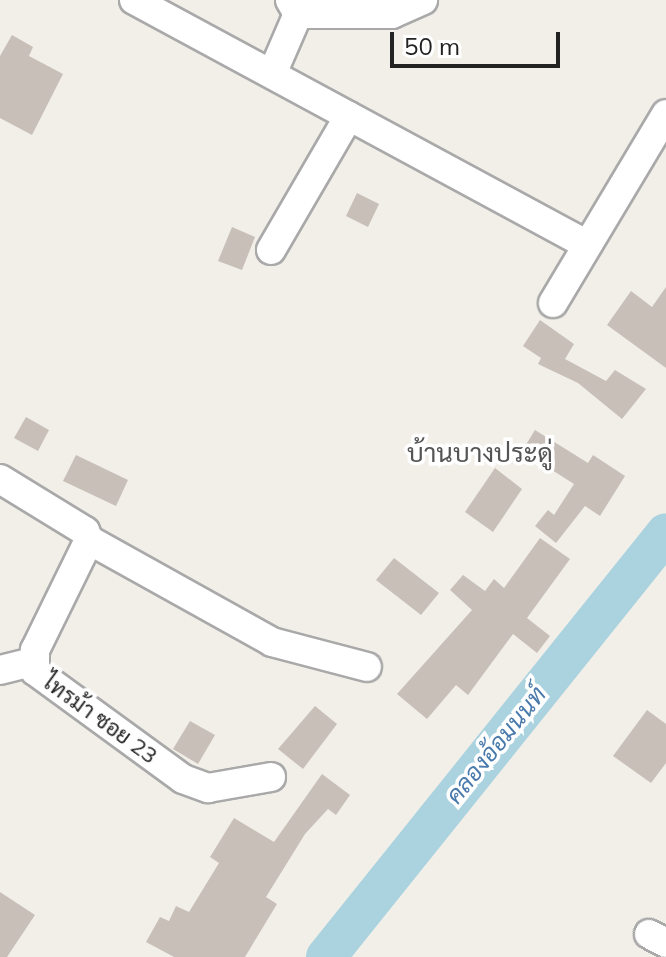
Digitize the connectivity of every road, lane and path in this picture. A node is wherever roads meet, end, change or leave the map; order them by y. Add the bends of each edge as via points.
1 (134, 0) edge
2 (423, 0) edge
3 (294, 7) edge
4 (272, 74) junction
5 (666, 114) edge
6 (349, 116) junction
7 (584, 243) junction
8 (271, 250) dead end
9 (553, 303) dead end
10 (0, 479) edge
11 (89, 540) junction
12 (31, 662) junction
13 (367, 667) dead end
14 (0, 670) edge
15 (271, 777) dead end

1 - 4 street
2 - 3 street via 392,14
3 - 4 street
4 - 6 street
5 - 7 street
6 - 7 street
6 - 8 street
7 - 9 street
10 - 11 street via 85,531
11 - 12 street, ไทรม้า ซอย 23
11 - 13 street via 272,642
12 - 14 street
12 - 15 street, ไทรม้า ซอย 23 via 183,779 208,788

